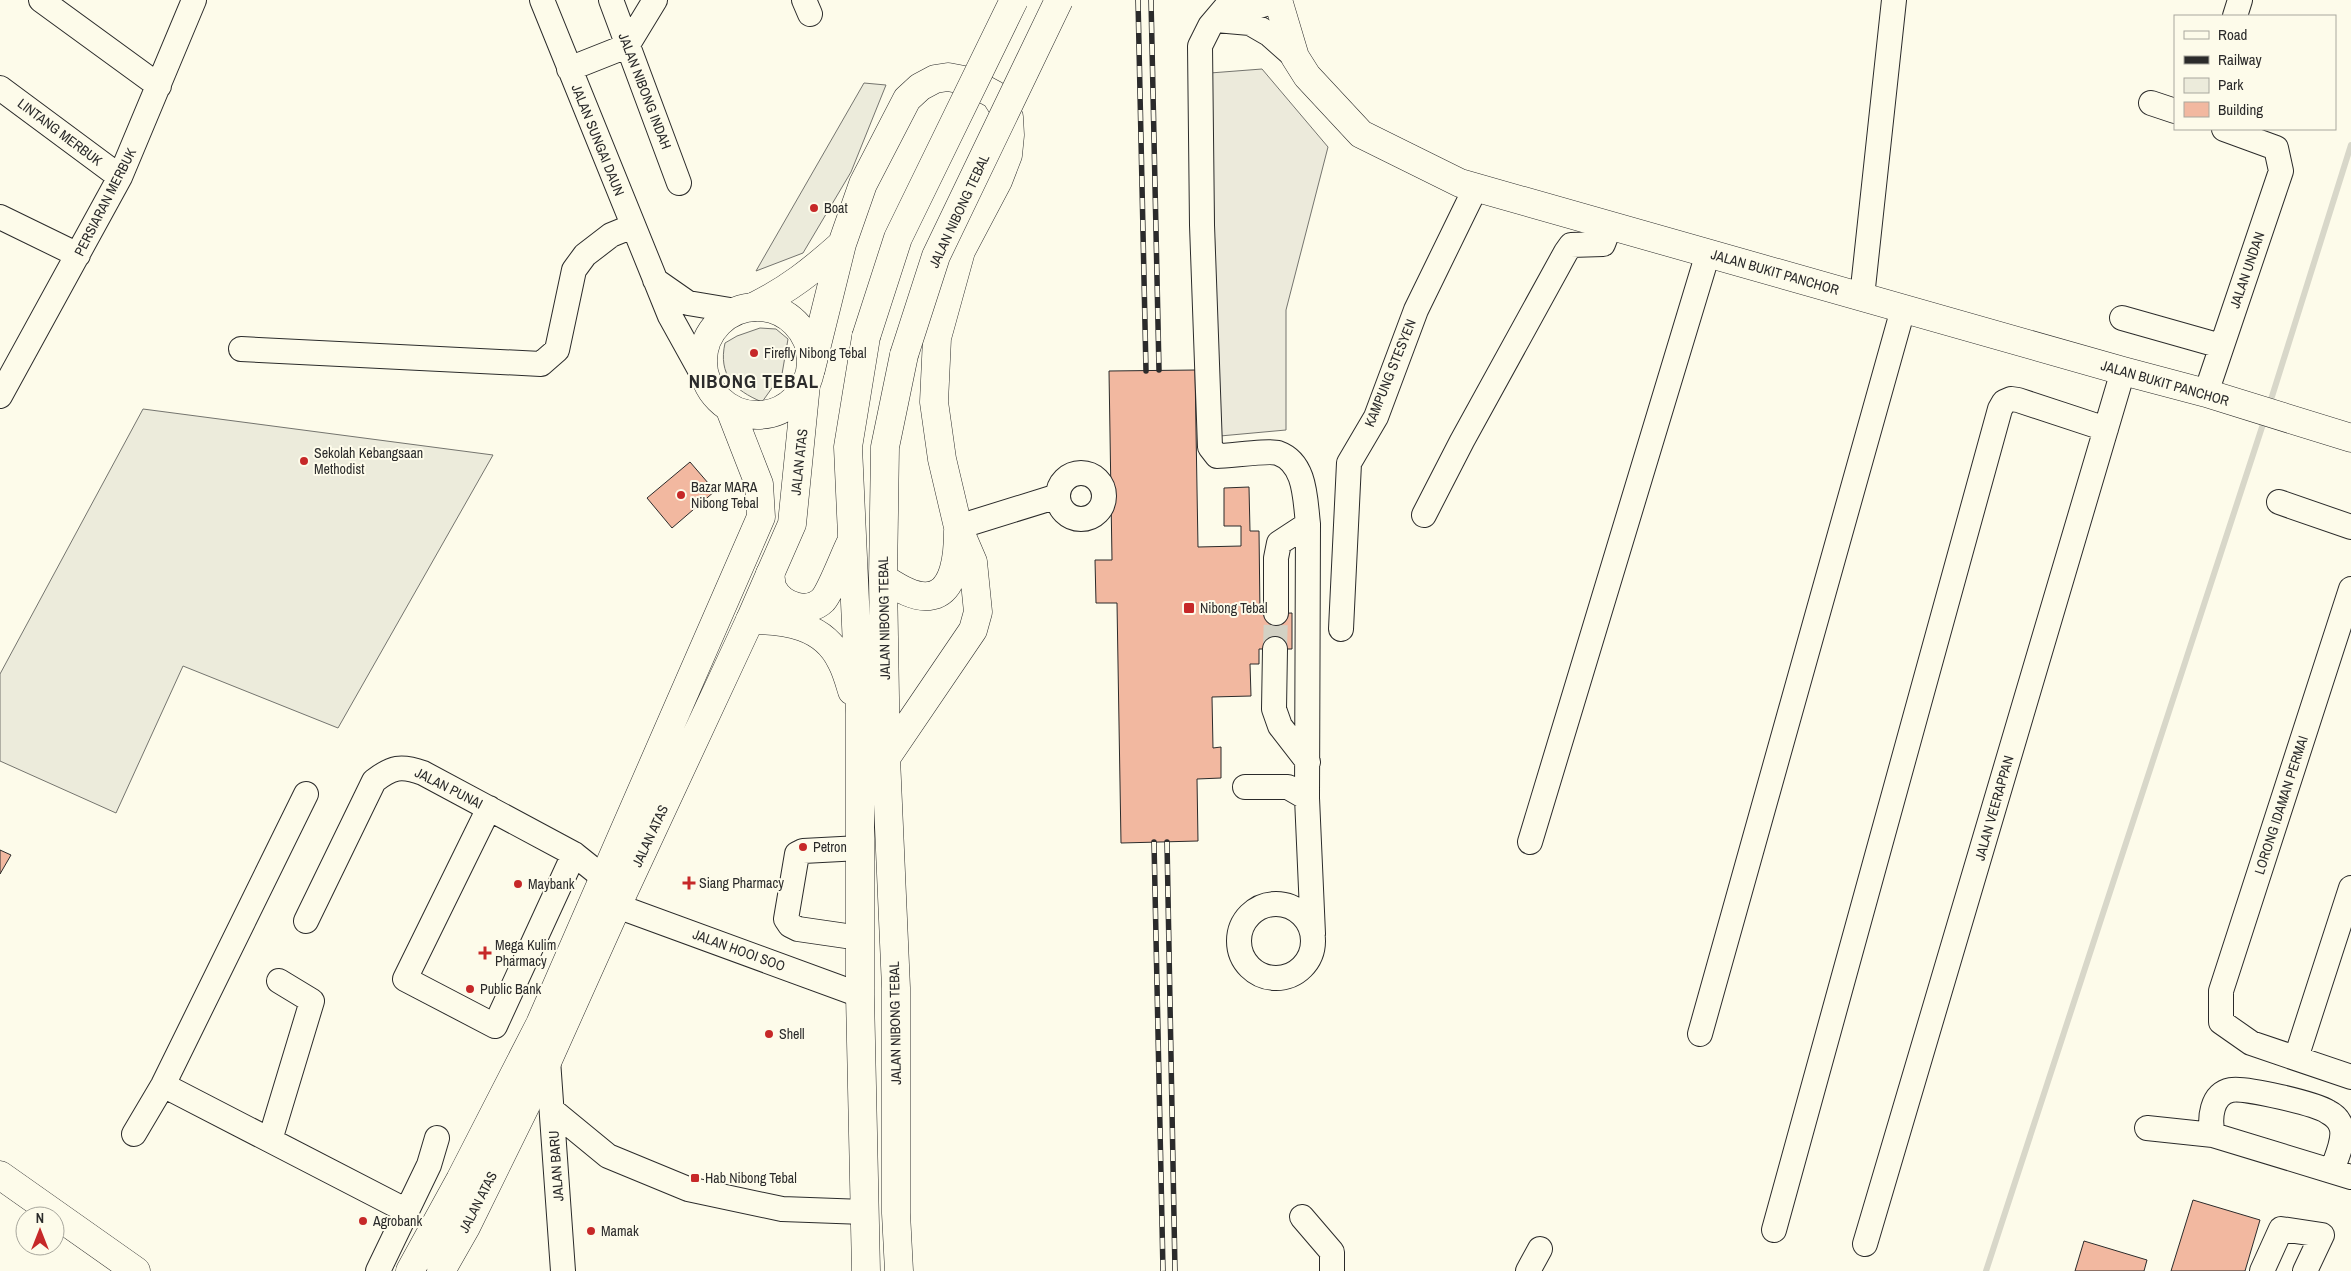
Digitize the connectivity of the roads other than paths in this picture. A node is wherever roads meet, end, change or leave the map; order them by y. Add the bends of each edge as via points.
1 (41, 0) edge
2 (194, 0) edge
3 (542, 0) edge
4 (611, 0) edge
5 (655, 0) edge
6 (1014, 0) edge
7 (1059, 0) edge
8 (1232, 0) edge
9 (1278, 0) edge
10 (1894, 0) edge
11 (2240, 0) edge
12 (2235, 15) edge
13 (1216, 20) junction
14 (627, 46) junction
15 (1295, 57) junction
16 (570, 69) junction
17 (159, 86) junction
18 (0, 88) edge
19 (2152, 102) dead end
20 (2174, 111) edge
21 (2227, 130) edge
22 (120, 177) junction
23 (679, 183) dead end
24 (1476, 187) junction
25 (0, 217) edge
26 (633, 226) junction
27 (1610, 226) junction
28 (842, 244) junction
29 (1708, 253) junction
30 (78, 255) junction
31 (655, 280) junction
32 (1862, 297) junction
33 (1903, 308) junction
34 (745, 309) junction
35 (2122, 318) dead end
36 (2221, 346) junction
37 (241, 349) dead end
38 (2123, 371) junction
39 (808, 377) junction
40 (706, 381) junction
41 (2206, 392) junction
42 (0, 396) edge
43 (729, 407) junction
44 (2106, 429) junction
45 (2351, 438) edge
46 (1058, 496) dead end
47 (2279, 502) dead end
48 (1424, 515) dead end
49 (1308, 524) junction
50 (958, 527) junction
51 (2351, 527) edge
52 (851, 540) junction
53 (770, 574) junction
54 (883, 578) junction
55 (2351, 589) edge
56 (1276, 613) tunnel mouth
57 (750, 620) junction
58 (1340, 629) dead end
59 (1274, 649) tunnel mouth
60 (860, 713) junction
61 (886, 758) junction
62 (1308, 762) junction
63 (1245, 787) dead end
64 (306, 794) dead end
65 (1307, 798) junction
66 (490, 808) junction
67 (1530, 842) dead end
68 (1310, 845) junction
69 (860, 848) junction
70 (574, 854) junction
71 (604, 878) junction
72 (2351, 888) edge
73 (1279, 903) junction
74 (617, 906) junction
75 (306, 921) dead end
76 (1313, 934) junction
77 (860, 938) junction
78 (279, 981) dead end
79 (860, 995) junction
80 (1700, 1034) dead end
81 (2296, 1058) junction
82 (548, 1060) junction
83 (2351, 1077) edge
84 (164, 1085) junction
85 (552, 1110) junction
86 (2147, 1128) dead end
87 (134, 1134) dead end
88 (2213, 1135) junction
89 (437, 1138) dead end
90 (270, 1140) junction
91 (429, 1165) junction
92 (0, 1174) edge
93 (2342, 1174) edge
94 (460, 1180) junction
95 (407, 1211) junction
96 (864, 1212) junction
97 (1302, 1217) dead end
98 (1774, 1230) dead end
99 (1865, 1244) dead end
100 (1540, 1249) dead end
101 (123, 1268) edge
102 (378, 1271) edge
103 (410, 1271) edge
104 (441, 1271) edge
105 (563, 1271) edge
106 (866, 1271) edge
107 (899, 1271) edge
108 (1332, 1271) edge
109 (1528, 1271) edge
110 (2262, 1271) edge
111 (2305, 1271) edge

1 - 17 street
2 - 17 street, PERSIARAN MERBUK
3 - 16 street, JALAN SUNGAI DAUN
4 - 14 street, JALAN NIBONG INDAH
5 - 14 street
6 - 52 main road, JALAN NIBONG TEBAL, bridge via 898,238 866,337 848,447
7 - 54 main road, JALAN NIBONG TEBAL, bridge via 936,256 904,354 885,447
8 - 13 street
9 - 13 street
9 - 15 main road, JALAN BUKIT PANCHOR
10 - 32 street
11 - 12 street
13 - 15 street via 1250,24 1269,34
13 - 49 street via 1203,37 1200,54 1210,446 1216,456 1277,453 1292,462 1303,480
14 - 16 street
14 - 23 street, JALAN NIBONG INDAH
15 - 24 main road, JALAN BUKIT PANCHOR via 1307,76 1361,134 1460,183
16 - 26 street, JALAN SUNGAI DAUN
17 - 22 street, PERSIARAN MERBUK
18 - 22 street, LINTANG MERBUK
19 - 20 street
21 - 36 street, JALAN UNDAN via 2276,148 2281,171
22 - 30 street, PERSIARAN MERBUK
24 - 27 main road, JALAN BUKIT PANCHOR
24 - 58 street, KAMPUNG STESYEN via 1416,310 1376,417 1349,463
25 - 30 street
26 - 31 street, JALAN SUNGAI DAUN
26 - 37 street via 611,235 585,255 574,270 556,350 541,364
27 - 29 main road, JALAN BUKIT PANCHOR
27 - 48 street via 1603,244 1571,245 1566,252
28 - 34 main road, JALAN ATAS via 779,295
28 - 39 main road, JALAN ATAS
28 - 50 main road, JALAN ATAS via 863,184 907,99 920,87 948,77 969,81 995,95 1009,116 1008,155 961,251 937,338 934,402 942,459
29 - 32 main road, JALAN BUKIT PANCHOR
29 - 67 street
30 - 42 street, PERSIARAN MERBUK
31 - 34 street via 688,303
31 - 40 street, JALAN SUNGAI DAUN via 670,316
32 - 33 main road, JALAN BUKIT PANCHOR
33 - 38 main road, JALAN BUKIT PANCHOR
33 - 80 street
34 - 39 main road via 769,308 797,324 811,353
34 - 40 main road via 722,320 711,333 703,365
35 - 36 street
36 - 41 street, JALAN UNDAN
38 - 41 main road, JALAN BUKIT PANCHOR
38 - 44 street, JALAN VEERAPPAN
39 - 43 main road via 796,399 781,410 764,415 746,414
39 - 53 main road, JALAN ATAS via 792,524
40 - 43 main road
41 - 45 main road, JALAN BUKIT PANCHOR
43 - 71 main road, JALAN ATAS via 759,484 761,517
44 - 98 street via 2018,400 2004,402 2000,409
44 - 99 street, JALAN VEERAPPAN
46 - 50 street
47 - 51 street
49 - 56 street via 1279,543
49 - 62 street
50 - 54 main road via 958,550 944,589 929,596 905,592
50 - 61 main road via 973,562 978,612 973,630
52 - 53 main road via 823,600 813,605 802,608 782,600 773,588
52 - 60 main road, JALAN NIBONG TEBAL
53 - 57 main road, JALAN ATAS
54 - 61 main road, JALAN NIBONG TEBAL
55 - 81 street, LORONG IDAMAN PERMAI via 2221,990 2221,1022 2251,1044
57 - 60 main road via 794,623 829,642 841,660
57 - 74 main road, JALAN ATAS
59 - 62 street via 1274,709 1280,726
60 - 69 main road, JALAN NIBONG TEBAL
61 - 107 main road, JALAN NIBONG TEBAL via 896,988
62 - 65 street
63 - 65 street via 1288,787
64 - 84 street
65 - 68 street
66 - 70 street, JALAN PUNAI
66 - 70 street via 405,979 495,1026
66 - 75 street, JALAN PUNAI via 423,773 406,767 387,771 374,781
68 - 73 street via 1300,885
68 - 76 street
69 - 77 main road, JALAN NIBONG TEBAL
69 - 77 street via 797,854 786,919 798,929
70 - 71 street, JALAN PUNAI
71 - 94 main road, JALAN ATAS via 540,1024
72 - 81 street
73 - 76 street via 1302,914 1310,923
73 - 76 street via 1255,910 1240,931 1242,956 1249,966 1270,978 1293,974 1310,957
74 - 79 street, JALAN HOOI SOO
74 - 82 main road, JALAN ATAS
77 - 79 main road, JALAN NIBONG TEBAL
78 - 90 street via 312,1001
79 - 96 main road, JALAN NIBONG TEBAL
81 - 83 street
82 - 85 street, JALAN BARU
82 - 104 main road, JALAN ATAS
84 - 87 street
84 - 90 street
85 - 96 street via 608,1156 688,1189 782,1209
85 - 105 street, JALAN BARU
86 - 88 street
88 - 93 street
88 - 93 street via 2210,1125 2213,1106 2218,1097 2231,1090 2291,1100 2327,1111 2338,1120 2342,1128
89 - 91 street
90 - 95 street
91 - 94 street
91 - 95 street
92 - 101 main road
94 - 103 main road, JALAN ATAS
95 - 102 street
96 - 106 main road, JALAN NIBONG TEBAL
97 - 108 street via 1332,1252
100 - 109 street
110 - 111 street via 2282,1229 2322,1235

